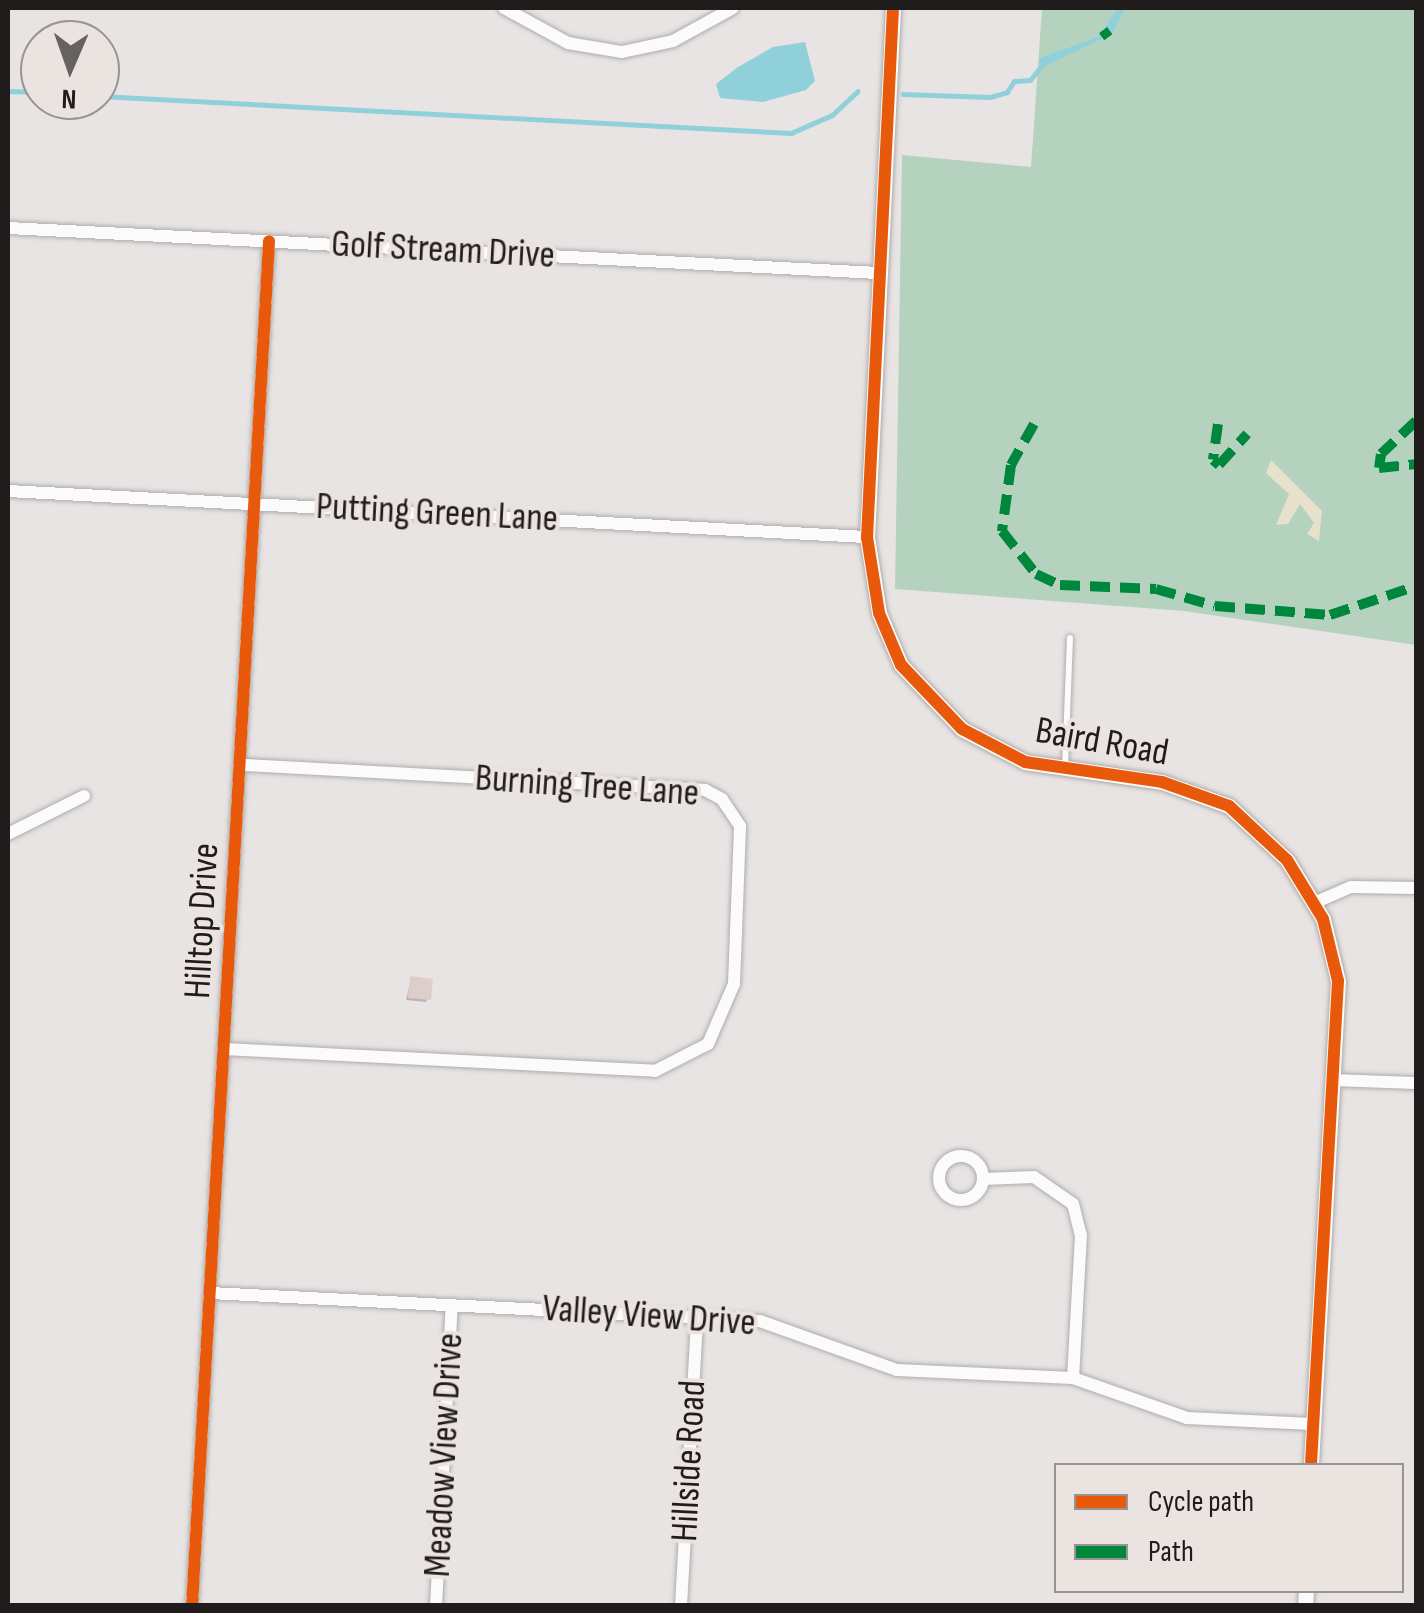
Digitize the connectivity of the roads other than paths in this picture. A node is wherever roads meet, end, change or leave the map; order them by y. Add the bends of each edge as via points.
1 (504, 8) edge
2 (732, 8) edge
3 (893, 8) edge
4 (8, 228) edge
5 (269, 241) junction
6 (878, 273) junction
7 (8, 491) edge
8 (256, 503) junction
9 (867, 537) junction
10 (1070, 638) dead end
11 (242, 765) junction
12 (1065, 770) junction
13 (84, 796) dead end
14 (8, 834) edge
15 (1416, 888) edge
16 (1314, 904) junction
17 (224, 1049) junction
18 (1332, 1080) junction
19 (1416, 1084) edge
20 (983, 1179) dead end
21 (210, 1293) junction
22 (452, 1305) junction
23 (697, 1317) junction
24 (1072, 1378) junction
25 (1312, 1424) junction
26 (1311, 1463) edge
27 (192, 1606) edge
28 (436, 1606) edge
29 (681, 1606) edge

1 - 2 street via 568,44 622,52 672,41
3 - 6 street, Baird Road
4 - 5 street, Golf Stream Drive
5 - 6 street, Golf Stream Drive
5 - 8 street, Hilltop Drive
6 - 9 street, Baird Road
7 - 8 street, Putting Green Lane
8 - 9 street, Putting Green Lane
8 - 11 street, Hilltop Drive
9 - 12 street, Baird Road via 888,639 920,690 992,749
10 - 12 lane
11 - 17 street, Hilltop Drive
11 - 17 street, Burning Tree Lane via 705,790 734,811 740,826 734,984 708,1044 655,1071
12 - 16 street, Baird Road via 1162,782 1229,806 1271,841
13 - 14 street
15 - 16 street via 1351,888
16 - 18 street, Baird Road via 1332,945 1338,982
17 - 21 street, Hilltop Drive
18 - 19 street
18 - 25 street, Baird Road
20 - 24 street via 1034,1177 1073,1204 1080,1234
21 - 22 street, Valley View Drive
21 - 27 street, Hilltop Drive
22 - 23 street, Valley View Drive
22 - 28 street, Meadow View Drive
23 - 24 street, Valley View Drive via 784,1327 897,1370
23 - 29 street, Hillside Road
24 - 25 street, Valley View Drive via 1187,1418
25 - 26 street, Baird Road

